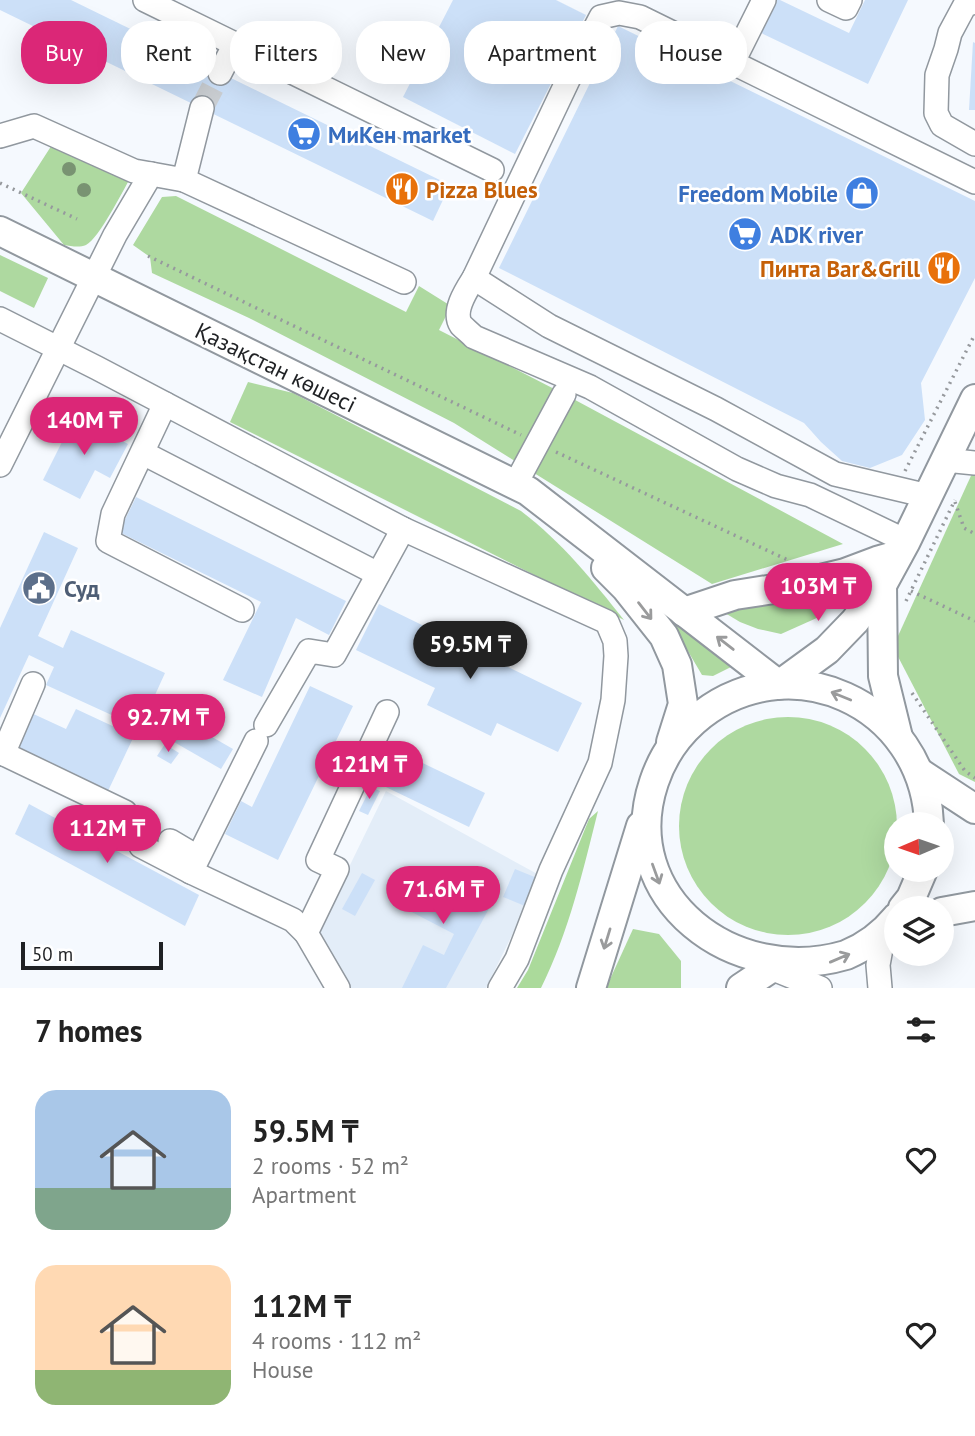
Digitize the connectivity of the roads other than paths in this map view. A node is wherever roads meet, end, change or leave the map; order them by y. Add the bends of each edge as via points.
1 (145, 0) edge
2 (764, 0) edge
3 (828, 0) edge
4 (850, 0) edge
5 (975, 2) edge
6 (648, 21) edge
7 (747, 34) edge
8 (230, 42) edge
9 (230, 54) edge
10 (747, 69) edge
11 (220, 73) tunnel mouth
12 (317, 84) edge
13 (202, 108) tunnel mouth
14 (0, 136) edge
15 (975, 144) edge
16 (492, 170) dead end
17 (151, 174) junction
18 (184, 180) junction
19 (975, 182) edge
20 (0, 231) edge
21 (94, 277) junction
22 (474, 278) junction
23 (404, 282) dead end
24 (0, 319) edge
25 (58, 349) junction
26 (564, 394) dead end
27 (975, 399) edge
28 (165, 404) junction
29 (143, 453) junction
30 (945, 460) junction
31 (975, 463) edge
32 (0, 465) edge
33 (515, 485) junction
34 (941, 498) junction
35 (550, 507) junction
36 (403, 529) junction
37 (902, 548) junction
38 (378, 574) junction
39 (882, 585) junction
40 (242, 610) dead end
41 (684, 612) junction
42 (33, 684) dead end
43 (779, 685) junction
44 (387, 712) dead end
45 (898, 737) junction
46 (669, 749) junction
47 (1, 753) edge
48 (920, 773) junction
49 (648, 803) junction
50 (975, 809) edge
51 (125, 812) dead end
52 (928, 812) edge
53 (170, 841) dead end
54 (141, 846) dead end
55 (194, 865) junction
56 (975, 906) edge
57 (954, 910) edge
58 (884, 929) edge
59 (306, 933) junction
60 (884, 948) edge
61 (771, 968) junction
62 (338, 988) edge
63 (500, 988) edge
64 (591, 988) edge
65 (741, 988) edge
66 (821, 988) edge
67 (880, 988) edge

1 - 8 street
2 - 7 street
3 - 4 street via 846,8
5 - 15 street via 965,5 950,33 937,75 936,113 942,125
6 - 22 street via 619,13 601,16
9 - 11 street
10 - 19 street
12 - 16 street
13 - 18 street
14 - 17 street via 34,126 134,171
17 - 18 street
17 - 21 street
18 - 23 street
20 - 21 main road, Қазақстан көшесі
21 - 25 street
21 - 33 main road, Қазақстан көшесі
22 - 34 street via 549,326 835,474
22 - 37 street via 458,313 460,323 474,337 590,387 737,469 810,495
24 - 25 street
25 - 28 street
25 - 32 street
26 - 33 street
27 - 30 main road
28 - 29 street
28 - 36 street
29 - 38 street
29 - 40 street via 113,513 108,541
30 - 31 street
30 - 34 main road
33 - 35 main road, Қазақстан көшесі
34 - 37 main road
35 - 41 main road, Қазақстан көшесі
35 -> 46 main road, Қазақстан көшесі via 664,636 677,664 683,704
36 - 38 street
36 - 63 street via 607,622 615,641 613,700 600,763 517,959
37 - 39 main road
37 - 41 main road via 845,573 735,595
38 - 55 street via 334,655 309,651
39 - 43 main road via 827,650
39 - 45 main road via 883,676
43 -> 41 main road, Қазақстан көшесі
42 - 47 street
45 -> 43 main road via 880,718 832,692
43 - 46 main road via 753,689 705,711
44 - 59 street via 318,860 337,869
45 - 48 main road
46 - 49 main road
47 - 51 street
48 - 50 main road
48 - 52 main road
49 -> 61 main road via 649,854 667,901 701,939 723,953
49 -> 64 main road
53 - 55 street
54 - 55 street
55 - 59 street via 293,920
56 - 57 main road
61 -> 58 main road via 831,962 859,950
59 - 62 street
60 - 67 street via 878,965
61 - 65 main road
61 - 66 street

